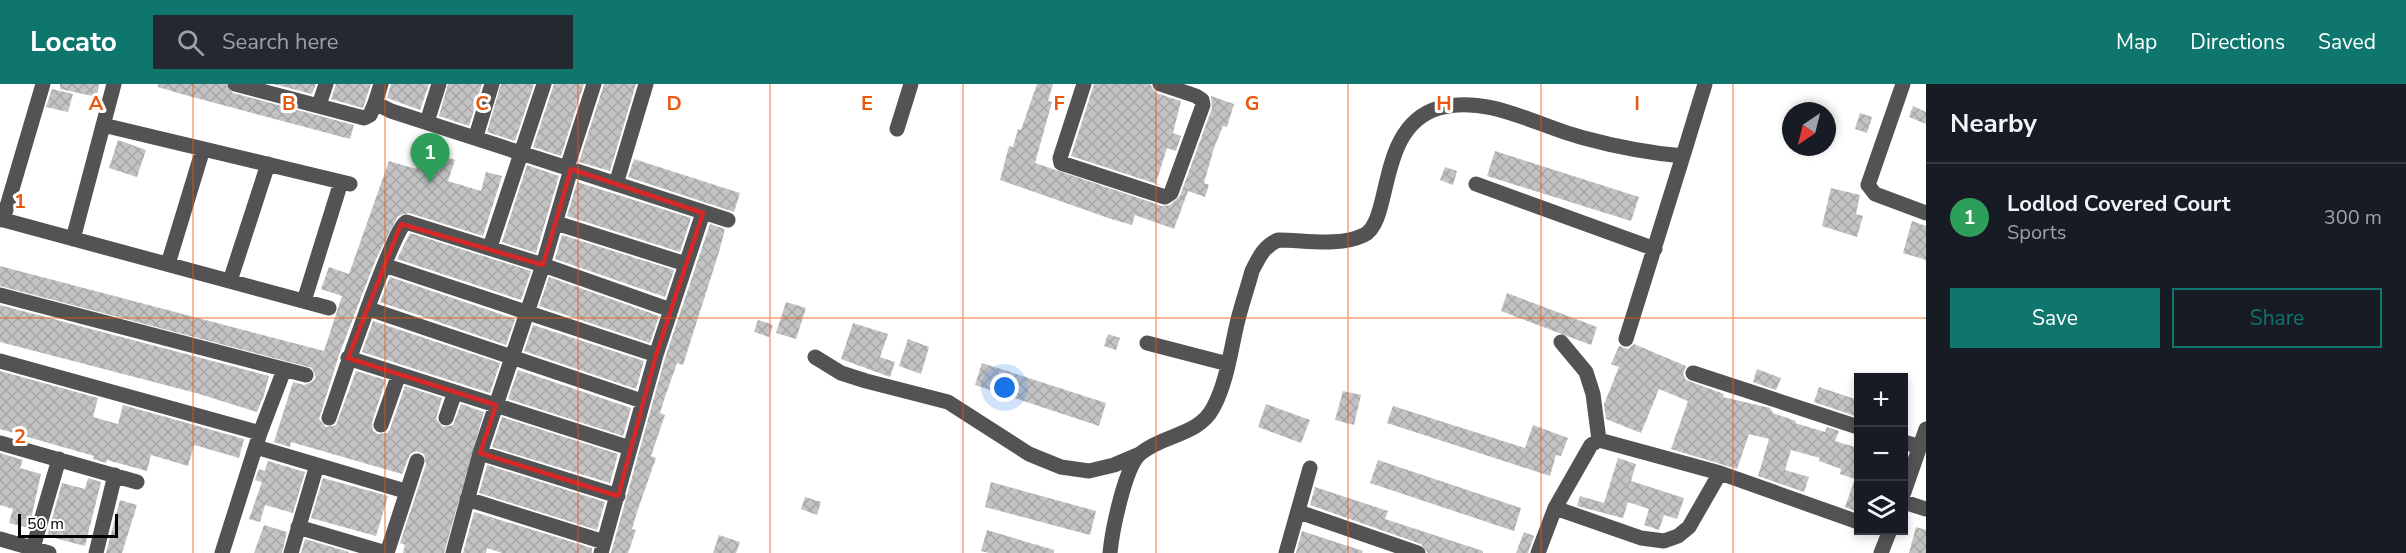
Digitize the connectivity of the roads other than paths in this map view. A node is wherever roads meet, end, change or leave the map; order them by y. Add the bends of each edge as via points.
1 (43, 84) edge
2 (114, 84) edge
3 (234, 84) edge
4 (326, 84) edge
5 (381, 84) edge
6 (439, 84) edge
7 (492, 84) edge
8 (544, 84) edge
9 (594, 84) edge
10 (646, 84) edge
11 (911, 84) edge
12 (1084, 84) edge
13 (1160, 84) edge
14 (1705, 84) edge
15 (1903, 84) edge
16 (272, 89) edge
17 (375, 103) junction
18 (319, 105) junction
19 (427, 122) junction
20 (103, 125) junction
21 (897, 129) dead end
22 (476, 136) junction
23 (203, 149) junction
24 (521, 152) junction
25 (1683, 156) junction
26 (268, 164) junction
27 (569, 168) junction
28 (616, 184) junction
29 (1476, 184) dead end
30 (703, 213) junction
31 (1926, 213) edge
32 (2, 220) edge
33 (728, 220) dead end
34 (556, 223) junction
35 (73, 239) junction
36 (490, 247) junction
37 (1655, 249) junction
38 (168, 264) junction
39 (686, 264) junction
40 (384, 265) junction
41 (543, 265) junction
42 (230, 281) junction
43 (0, 294) edge
44 (304, 301) junction
45 (329, 308) dead end
46 (369, 309) junction
47 (671, 310) junction
48 (528, 311) junction
49 (1626, 339) dead end
50 (1561, 342) dead end
51 (1147, 343) dead end
52 (656, 355) junction
53 (512, 357) junction
54 (815, 357) dead end
55 (348, 358) junction
56 (0, 361) edge
57 (1228, 364) junction
58 (284, 370) junction
59 (1692, 373) dead end
60 (399, 374) junction
61 (306, 375) dead end
62 (455, 392) junction
63 (642, 401) junction
64 (496, 405) junction
65 (329, 418) dead end
66 (446, 418) dead end
67 (381, 425) dead end
68 (1854, 426) edge
69 (1926, 429) edge
70 (258, 440) junction
71 (1599, 440) junction
72 (0, 443) edge
73 (1908, 443) edge
74 (1920, 447) junction
75 (630, 448) junction
76 (480, 453) junction
77 (1140, 454) junction
78 (58, 459) junction
79 (417, 461) dead end
80 (317, 465) junction
81 (1310, 468) dead end
82 (1720, 473) junction
83 (115, 475) junction
84 (1908, 481) edge
85 (137, 482) dead end
86 (405, 491) junction
87 (618, 496) junction
88 (467, 499) junction
89 (1908, 503) edge
90 (1555, 508) junction
91 (1926, 509) edge
92 (1299, 512) junction
93 (1854, 521) edge
94 (298, 527) junction
95 (1886, 535) edge
96 (0, 539) edge
97 (603, 547) edge
98 (42, 552) edge
99 (96, 553) edge
100 (222, 553) edge
101 (291, 553) edge
102 (386, 553) edge
103 (453, 553) edge
104 (1110, 553) edge
105 (1286, 553) edge
106 (1418, 553) edge
107 (1538, 553) edge
108 (1881, 553) edge

1 - 32 street
2 - 20 street
3 - 16 street
4 - 18 street
5 - 17 street
6 - 19 street
7 - 22 street
8 - 24 street
9 - 27 street
10 - 28 street
11 - 21 street
12 - 13 street via 1061,163 1165,197 1171,193 1203,105 1196,96
14 - 25 street
15 - 31 street via 1868,185 1875,194
16 - 18 street
17 - 18 street via 370,115 364,118
17 - 19 street
19 - 22 street
20 - 23 street
20 - 35 street
22 - 24 street
23 - 26 street
23 - 38 street
24 - 27 street
24 - 36 street
25 - 37 street
25 - 57 street via 1582,138 1511,112 1455,104 1436,109 1402,137 1390,162 1374,225 1367,234 1352,240 1278,240 1264,249 1252,271
26 - 42 street
26 - 44 street via 346,183
27 - 28 street
27 - 34 street
28 - 30 street
29 - 37 street
30 - 33 street
30 - 39 street
32 - 35 street
34 - 39 street
34 - 41 street
35 - 38 street
36 - 40 street via 406,222 399,228
36 - 41 street
37 - 49 street
38 - 42 street
39 - 47 street
40 - 46 street
40 - 48 street
41 - 47 street
41 - 48 street
42 - 44 street
43 - 58 street
44 - 45 street
46 - 53 street
46 - 55 street
47 - 52 street
48 - 52 street
48 - 53 street
50 - 71 street via 1586,372
51 - 57 street
52 - 63 street
53 - 63 street
53 - 64 street
54 - 77 street via 841,373 948,402 1029,454 1061,466 1089,471
55 - 60 street
55 - 65 street
56 - 70 street
57 - 77 street via 1214,408 1204,422
58 - 61 street
58 - 70 street
59 - 68 street
60 - 62 street
60 - 67 street
62 - 64 street
62 - 66 street
63 - 75 street
64 - 75 street
64 - 76 street
69 - 74 street
70 - 80 street
70 - 100 street
71 - 82 street
71 - 90 street via 1591,445
72 - 78 street
73 - 74 street
74 - 84 street
75 - 87 street
76 - 87 street
76 - 88 street
77 - 104 street via 1128,477
78 - 83 street
78 - 98 street
79 - 86 street
80 - 86 street
80 - 94 street
81 - 92 street
82 - 90 street via 1689,527 1664,541 1641,538
82 - 93 street
83 - 85 street
83 - 99 street
86 - 102 street
87 - 97 street
88 - 97 street
88 - 103 street
89 - 91 street
90 - 107 street
92 - 105 street
92 - 106 street
94 - 101 street
94 - 102 street
95 - 108 street
96 - 98 street

